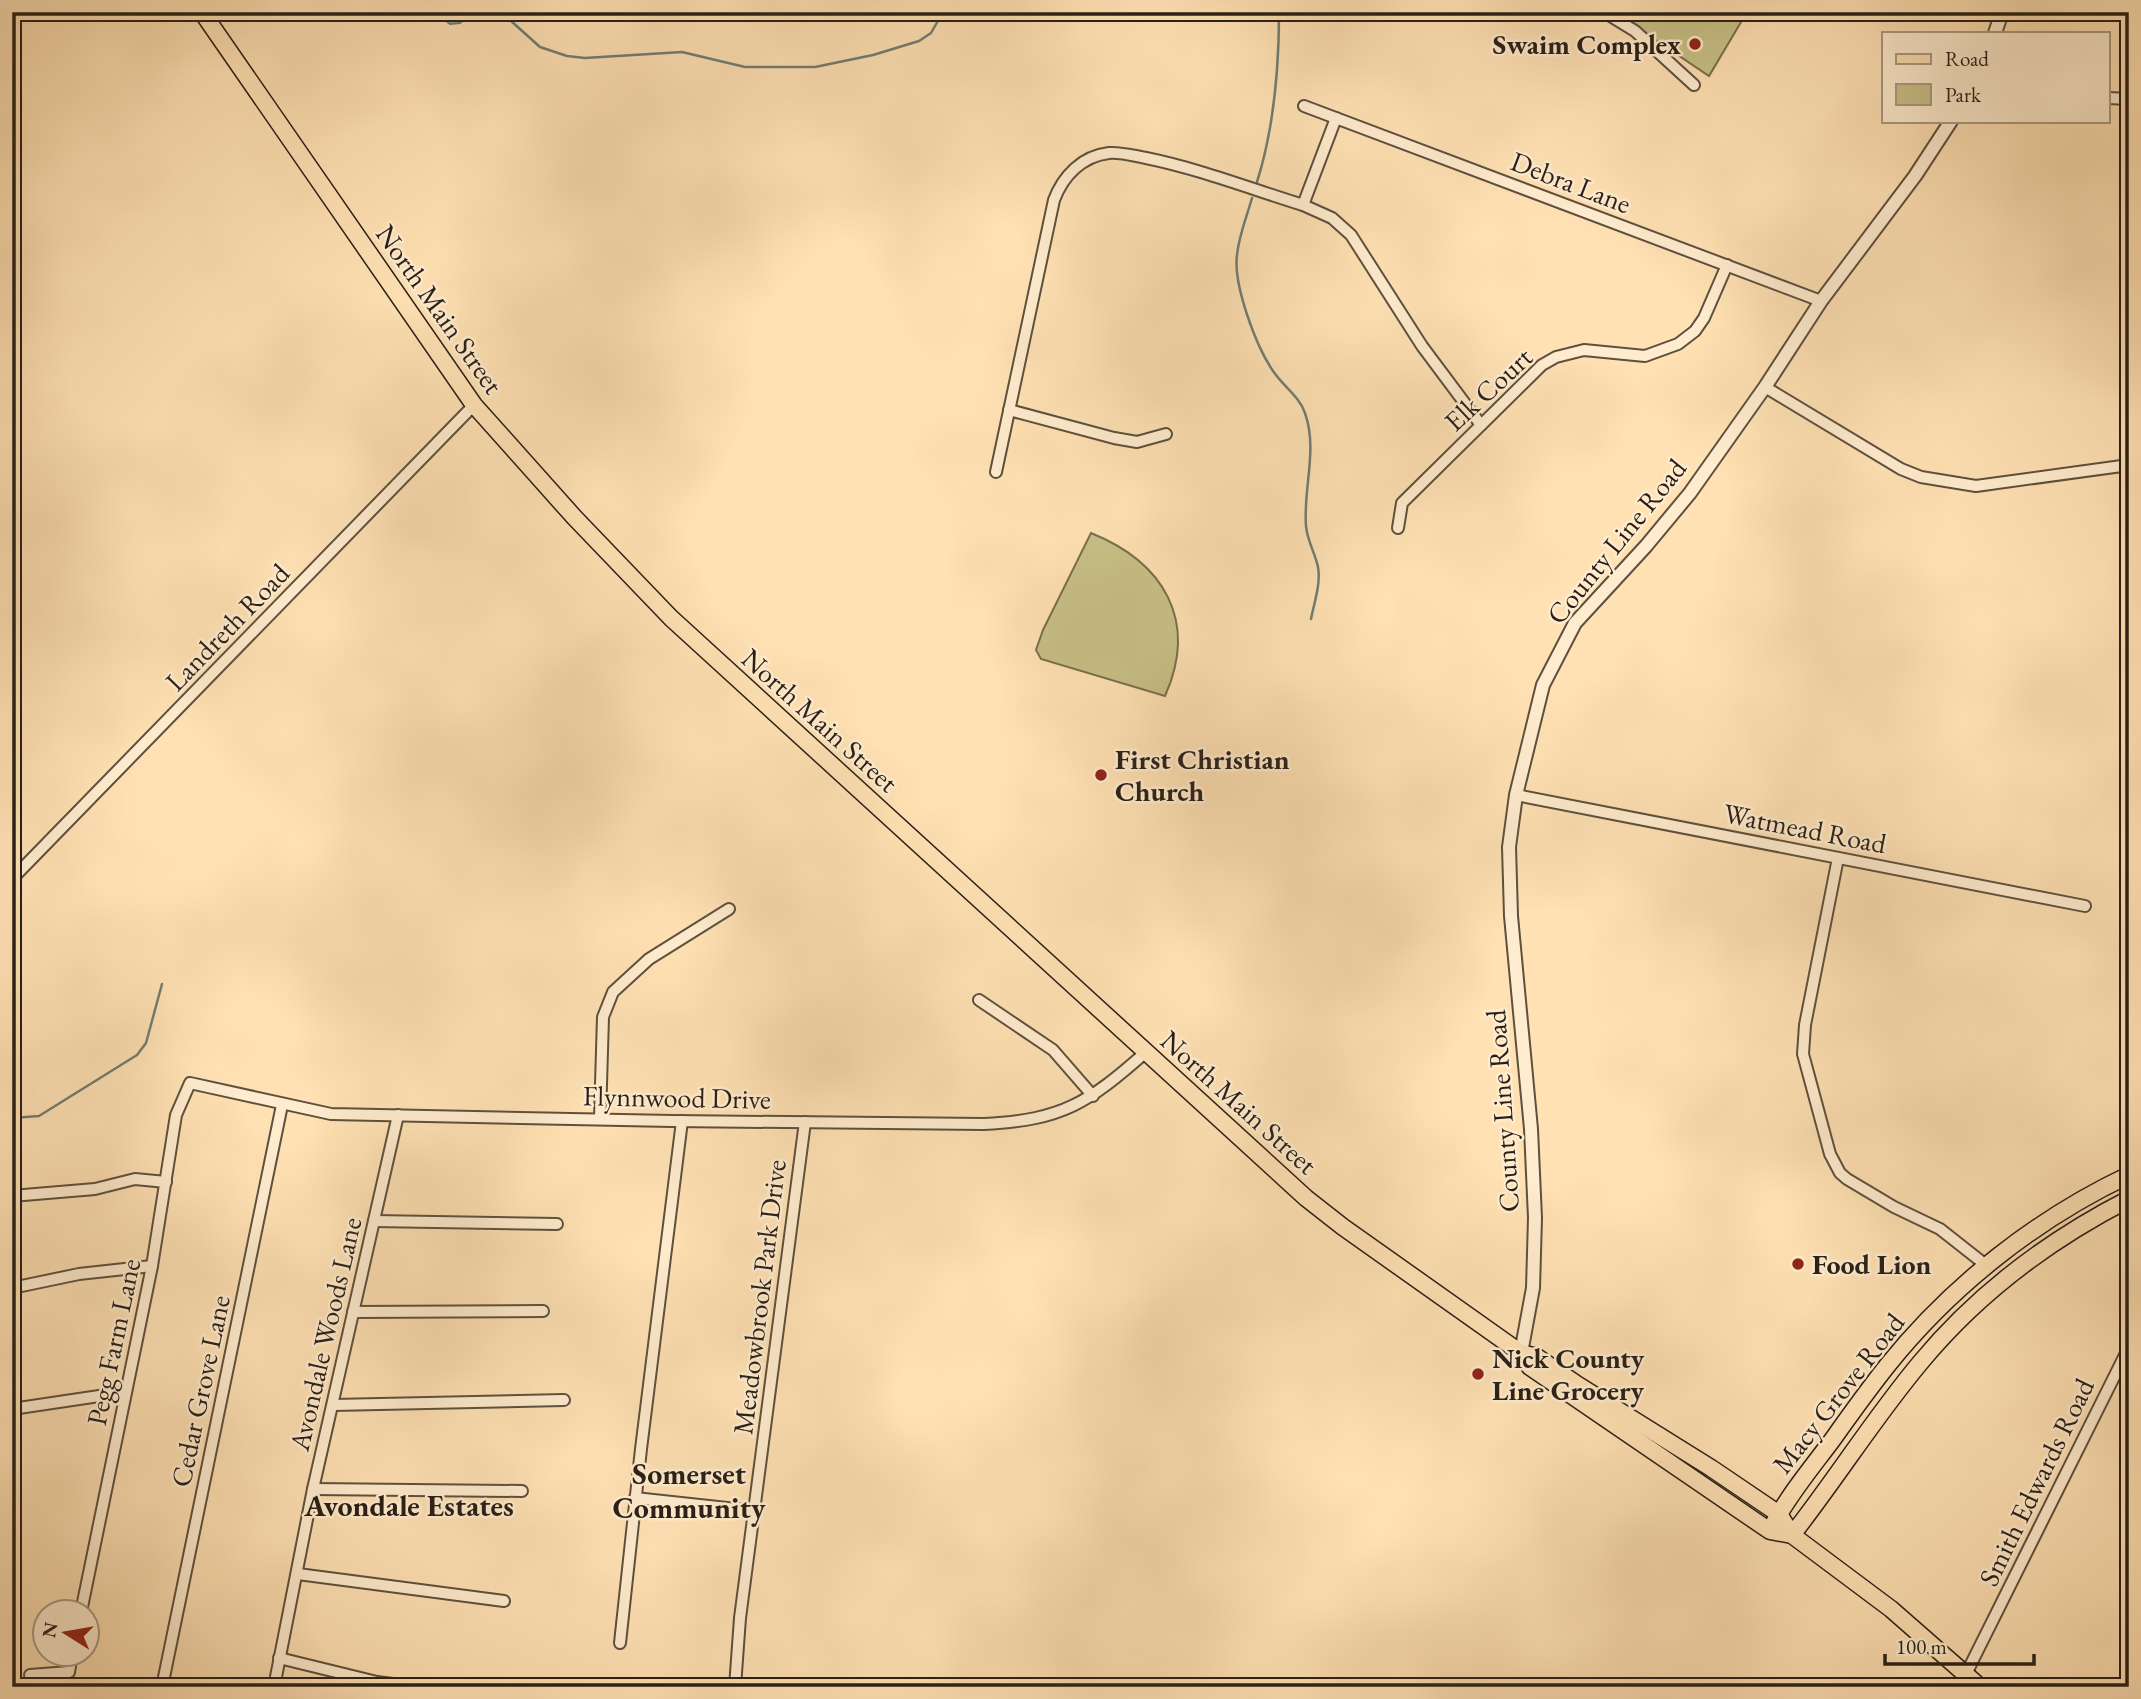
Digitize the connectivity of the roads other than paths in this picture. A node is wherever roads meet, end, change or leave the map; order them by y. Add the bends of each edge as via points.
1 (202, 12) edge
2 (1604, 12) edge
3 (2002, 12) edge
4 (1995, 32) edge
5 (1694, 85) dead end
6 (2110, 98) edge
7 (2129, 99) edge
8 (1304, 106) dead end
9 (1336, 118) junction
10 (1950, 122) edge
11 (1303, 205) junction
12 (1727, 265) junction
13 (1821, 301) junction
14 (1765, 387) junction
15 (474, 405) junction
16 (1009, 410) junction
17 (1481, 425) junction
18 (1166, 434) dead end
19 (2129, 466) edge
20 (996, 472) dead end
21 (1398, 528) dead end
22 (1516, 795) junction
23 (1838, 858) junction
24 (12, 879) edge
25 (2085, 906) dead end
26 (729, 909) dead end
27 (978, 1000) dead end
28 (1146, 1052) junction
29 (190, 1083) joint
30 (1093, 1096) junction
31 (282, 1105) junction
32 (398, 1115) junction
33 (600, 1118) junction
34 (682, 1121) junction
35 (805, 1122) junction
36 (2129, 1175) edge
37 (166, 1182) junction
38 (12, 1196) edge
39 (2129, 1199) edge
40 (374, 1221) junction
41 (556, 1224) dead end
42 (152, 1266) junction
43 (1987, 1266) junction
44 (12, 1288) edge
45 (543, 1311) dead end
46 (353, 1312) junction
47 (2129, 1347) edge
48 (1521, 1353) junction
49 (126, 1392) junction
50 (564, 1401) dead end
51 (333, 1405) junction
52 (12, 1409) edge
53 (313, 1489) junction
54 (522, 1491) dead end
55 (635, 1498) junction
56 (755, 1511) junction
57 (1779, 1514) junction
58 (1770, 1531) junction
59 (1792, 1535) junction
60 (298, 1574) junction
61 (84, 1598) edge
62 (504, 1601) dead end
63 (620, 1643) dead end
64 (279, 1658) junction
65 (70, 1668) edge
66 (1966, 1674) junction
67 (30, 1675) dead end
68 (162, 1687) edge
69 (274, 1687) edge
70 (417, 1687) edge
71 (734, 1687) edge
72 (1980, 1687) edge

1 - 15 main road, North Main Street
2 - 5 street via 1635,32
3 - 4 street
6 - 7 street
8 - 9 street, Debra Lane
9 - 11 street
9 - 12 street, Debra Lane
10 - 13 street, County Line Road
11 - 16 street via 1176,164 1109,153 1086,160 1059,184 1054,200
11 - 17 street via 1332,218 1351,235 1422,346
12 - 13 street, Debra Lane
12 - 17 street, Elk Court via 1704,318 1678,344 1645,356 1584,350 1556,357
13 - 14 street, County Line Road
14 - 19 street via 1900,469 1921,477 1976,486
14 - 22 street, County Line Road via 1690,493 1575,623 1543,685
15 - 24 street, Landreth Road
15 - 28 main road, North Main Street via 671,618
16 - 18 street via 1137,442
16 - 20 street
17 - 21 street, Elk Court via 1402,503
22 - 23 street, Watmead Road
22 - 48 street, County Line Road via 1508,847 1509,881 1535,1218 1534,1289
23 - 25 street, Watmead Road
23 - 43 street via 1803,1054 1825,1140 1847,1179 1940,1228
26 - 33 street via 649,958 613,992 603,1017
27 - 30 street via 1053,1050
28 - 30 street, Flynnwood Drive
28 - 48 main road, North Main Street via 1315,1206
29 - 31 street, Flynnwood Drive
29 - 37 street, Pegg Farm Lane via 176,1115
30 - 35 street, Flynnwood Drive via 1050,1116 1011,1123
31 - 32 street, Flynnwood Drive via 331,1114
31 - 68 street, Cedar Grove Lane
32 - 33 street, Flynnwood Drive
32 - 40 street, Avondale Woods Lane
33 - 34 street, Flynnwood Drive
34 - 35 street, Flynnwood Drive
34 - 55 street
35 - 56 street, Meadowbrook Park Drive
36 - 43 main road, Macy Grove Road via 2059,1213
37 - 38 street via 135,1179 95,1189
37 - 42 street, Pegg Farm Lane
39 - 59 main road, Macy Grove Road via 2034,1257 1957,1322 1906,1381
40 - 41 street
40 - 46 street, Avondale Woods Lane
42 - 44 street via 79,1273
42 - 49 street, Pegg Farm Lane
43 - 57 main road, Macy Grove Road via 1933,1314 1887,1366
45 - 46 street
46 - 51 street, Avondale Woods Lane
47 - 66 street, Smith Edwards Road
48 - 57 main road, North Main Street via 1538,1357
48 - 58 main road, North Main Street via 1530,1367
49 - 52 street
49 - 61 street, Pegg Farm Lane
50 - 51 street
51 - 53 street, Avondale Woods Lane
53 - 54 street
53 - 60 street, Avondale Woods Lane
55 - 56 street
55 - 63 street
56 - 71 street, Meadowbrook Park Drive
57 - 58 main road, Macy Grove Road
57 - 59 main road, North Main Street
58 - 59 main road, North Main Street
59 - 66 main road, North Main Street via 1891,1609
60 - 62 street
60 - 64 street, Avondale Woods Lane
64 - 69 street, Avondale Woods Lane
64 - 70 street
65 - 67 street via 69,1672
66 - 72 main road, North Main Street

